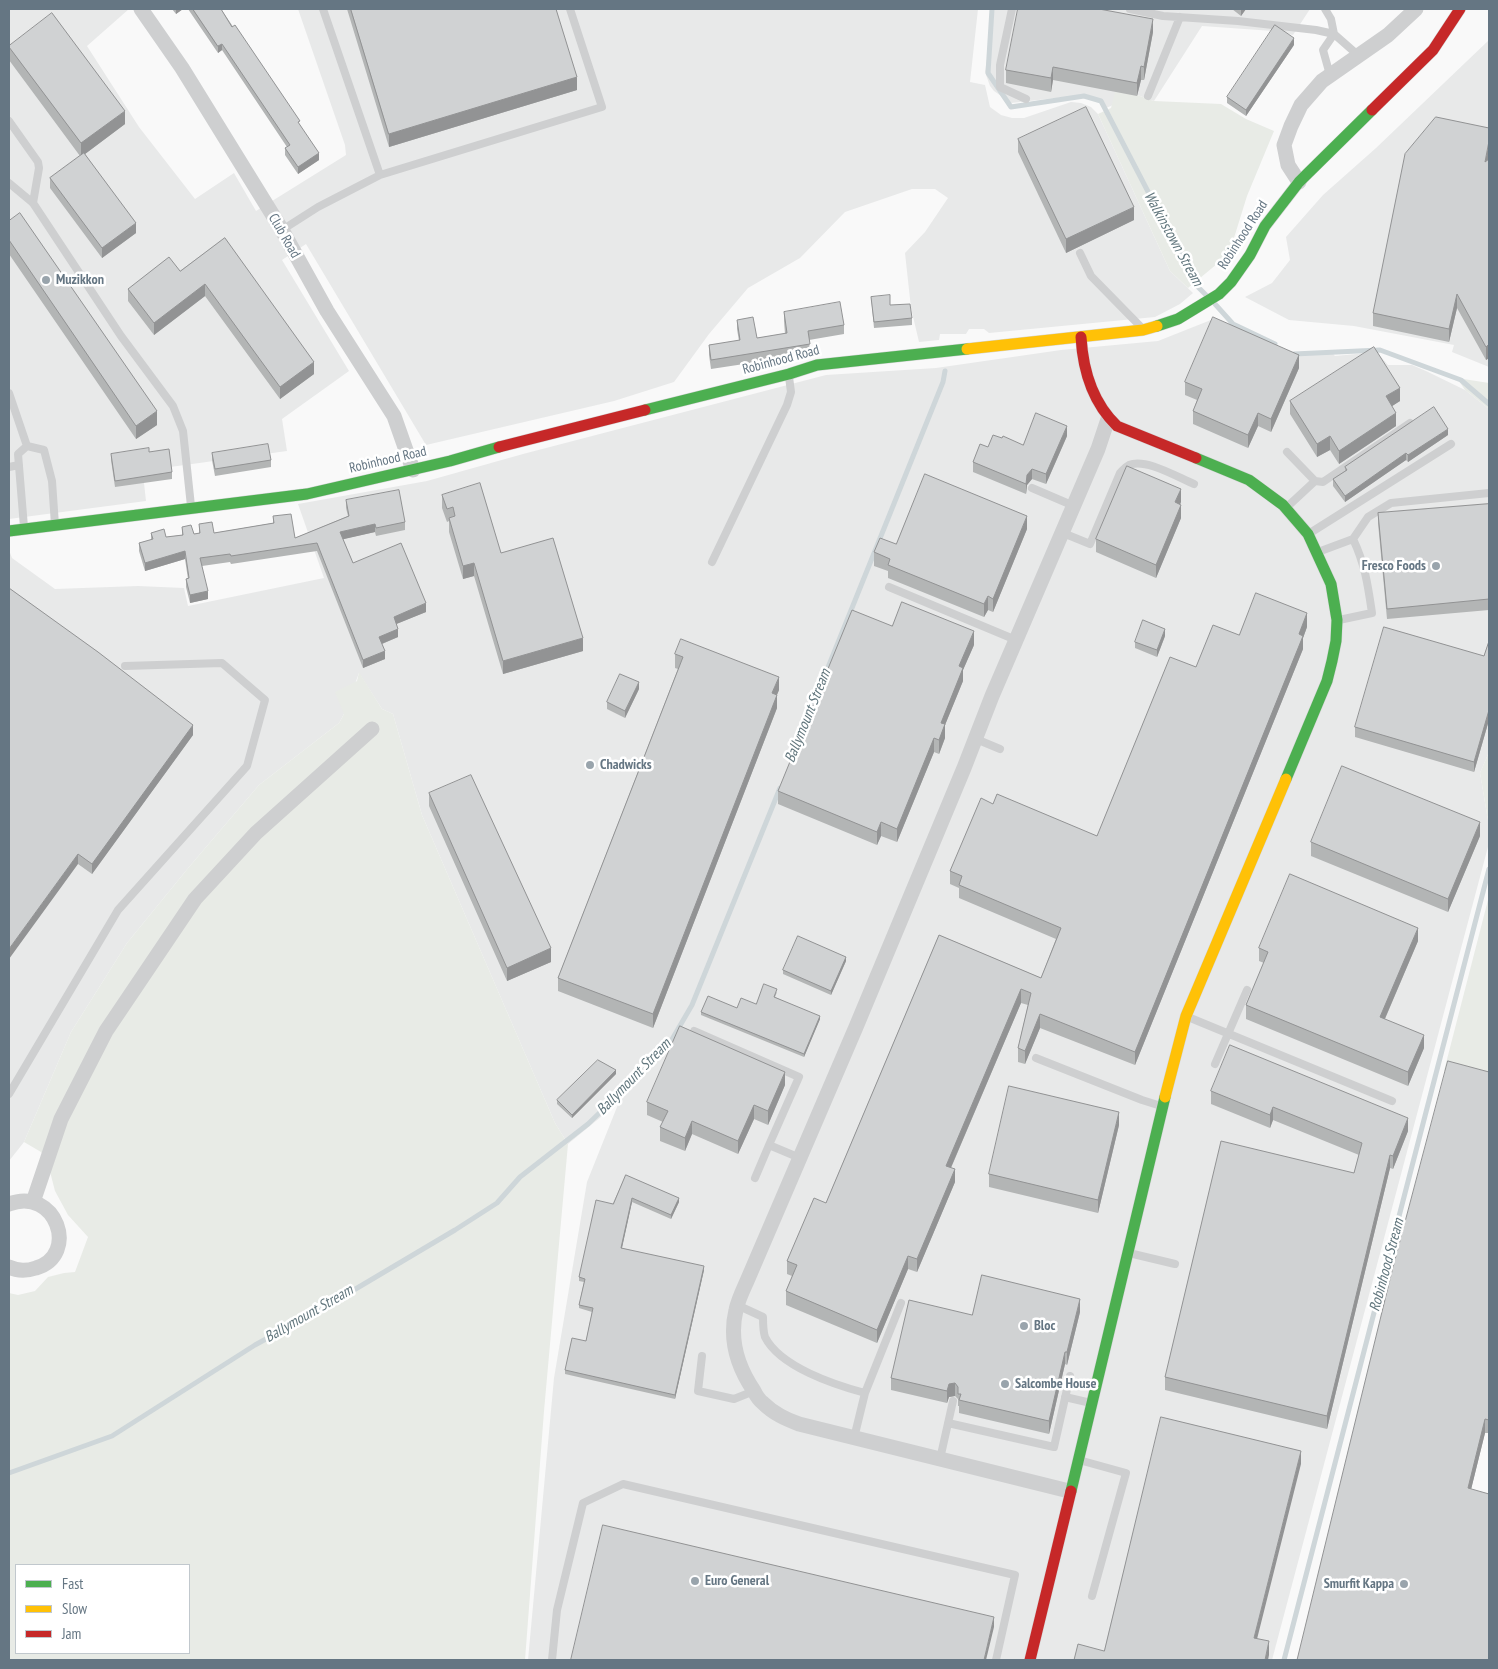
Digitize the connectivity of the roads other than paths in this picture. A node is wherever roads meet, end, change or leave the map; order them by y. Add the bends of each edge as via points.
1 (141, 9) edge
2 (323, 9) edge
3 (570, 9) edge
4 (1012, 9) edge
5 (1130, 9) edge
6 (1325, 9) edge
7 (1416, 9) edge
8 (1460, 9) edge
9 (1180, 17) junction
10 (1334, 34) junction
11 (1359, 56) junction
12 (1330, 75) junction
13 (1148, 96) dead end
14 (1026, 99) dead end
15 (9, 121) edge
16 (380, 175) junction
17 (1299, 182) junction
18 (9, 183) edge
19 (33, 203) junction
20 (282, 230) junction
21 (1080, 253) dead end
22 (1143, 330) junction
23 (1081, 337) junction
24 (789, 374) junction
25 (9, 393) edge
26 (1108, 419) junction
27 (1410, 423) edge
28 (1451, 444) dead end
29 (28, 446) junction
30 (1287, 452) dead end
31 (19, 465) junction
32 (9, 467) edge
33 (413, 470) junction
34 (1315, 481) junction
35 (1194, 484) dead end
36 (1032, 488) dead end
37 (1489, 493) edge
38 (1074, 506) junction
39 (1286, 509) junction
40 (192, 510) junction
41 (55, 525) junction
42 (24, 529) junction
43 (9, 531) edge
44 (1062, 533) junction
45 (1308, 534) junction
46 (1353, 539) junction
47 (1317, 552) junction
48 (712, 562) dead end
49 (889, 587) dead end
50 (1337, 620) junction
51 (1016, 640) junction
52 (125, 666) dead end
53 (372, 728) dead end
54 (976, 738) junction
55 (1000, 749) dead end
56 (1247, 990) dead end
57 (1186, 1016) junction
58 (694, 1031) edge
59 (1228, 1033) junction
60 (1036, 1058) dead end
61 (1215, 1064) dead end
62 (9, 1094) edge
63 (1392, 1101) dead end
64 (1163, 1106) junction
65 (769, 1144) junction
66 (800, 1158) junction
67 (755, 1178) dead end
68 (34, 1202) junction
69 (9, 1204) edge
70 (1127, 1253) junction
71 (1175, 1264) dead end
72 (10, 1272) edge
73 (901, 1302) dead end
74 (737, 1305) junction
75 (702, 1356) dead end
76 (1070, 1376) dead end
77 (754, 1391) junction
78 (865, 1393) junction
79 (1065, 1397) junction
80 (953, 1401) edge
81 (1090, 1403) junction
82 (948, 1423) junction
83 (854, 1438) junction
84 (940, 1459) junction
85 (1077, 1459) junction
86 (1069, 1491) junction
87 (1092, 1596) dead end
88 (552, 1660) edge
89 (996, 1660) edge
90 (1030, 1660) edge

1 - 20 street, Club Road via 182,68
2 - 16 lane
3 - 16 lane via 602,107
4 - 14 lane via 1000,65 1000,87
5 - 9 lane
6 - 10 lane via 1331,18
7 - 11 street via 1388,36
8 - 17 street, Robinhood Road via 1433,50
9 - 10 lane
9 - 13 lane
10 - 11 lane
10 - 12 lane via 1323,50
11 - 12 street
12 - 17 street via 1301,105 1284,145 1288,165
15 - 19 lane via 38,162
16 - 20 lane
17 - 22 street, Robinhood Road via 1265,226 1241,269 1219,294 1178,319
18 - 19 lane
19 - 40 lane via 121,336 173,406 183,431
20 - 33 street, Club Road via 327,311 394,416
21 - 22 lane via 1091,276
22 - 23 street, Robinhood Road
23 - 24 street, Robinhood Road via 817,364
23 - 26 street via 1085,372
24 - 33 street, Robinhood Road
24 - 48 lane via 791,392 787,405
25 - 29 lane
26 - 38 street
26 - 39 street via 1249,480
27 - 34 lane via 1323,482
28 - 45 lane
29 - 31 lane via 18,454
29 - 41 lane via 44,450 52,481
30 - 34 lane
31 - 32 lane
31 - 42 lane
33 - 40 street, Robinhood Road via 307,494
34 - 39 lane
35 - 44 lane via 1151,466 1138,463 1126,466 1120,473 1090,544
36 - 38 lane
37 - 46 lane via 1391,503 1368,517
38 - 44 street
39 - 45 street
40 - 41 street, Robinhood Road
41 - 42 street, Robinhood Road
42 - 43 street, Robinhood Road
44 - 51 street
45 - 47 street
46 - 47 lane
46 - 50 lane via 1362,557 1372,613
47 - 50 street via 1331,584
49 - 51 lane
50 - 57 street via 1326,681
51 - 54 street
52 - 62 lane via 222,663 264,700 247,766 118,910
53 - 68 street via 256,834 195,900 106,1031 61,1119
54 - 55 lane
54 - 66 street
56 - 59 lane
57 - 59 lane
57 - 64 street
58 - 65 lane via 799,1077
59 - 61 lane
59 - 63 lane
60 - 64 lane
64 - 70 street
65 - 66 lane
65 - 67 lane
66 - 74 street
68 - 69 street via 22,1200
68 - 72 street via 44,1206 57,1222 57,1249 39,1267
70 - 71 lane
70 - 81 street
73 - 78 lane
74 - 77 street via 733,1339 740,1367
74 - 78 lane via 763,1317 764,1336 776,1351 797,1367 838,1386
75 - 77 lane via 698,1391 734,1398
76 - 79 lane
77 - 83 street via 761,1402 779,1416
78 - 83 lane
79 - 81 lane
79 - 82 lane via 1054,1446
80 - 82 lane
81 - 85 street
82 - 84 lane
83 - 84 street
84 - 86 street
85 - 86 street
85 - 87 lane via 1126,1474
86 - 90 street
88 - 89 lane via 558,1610 583,1503 623,1484 1015,1575

